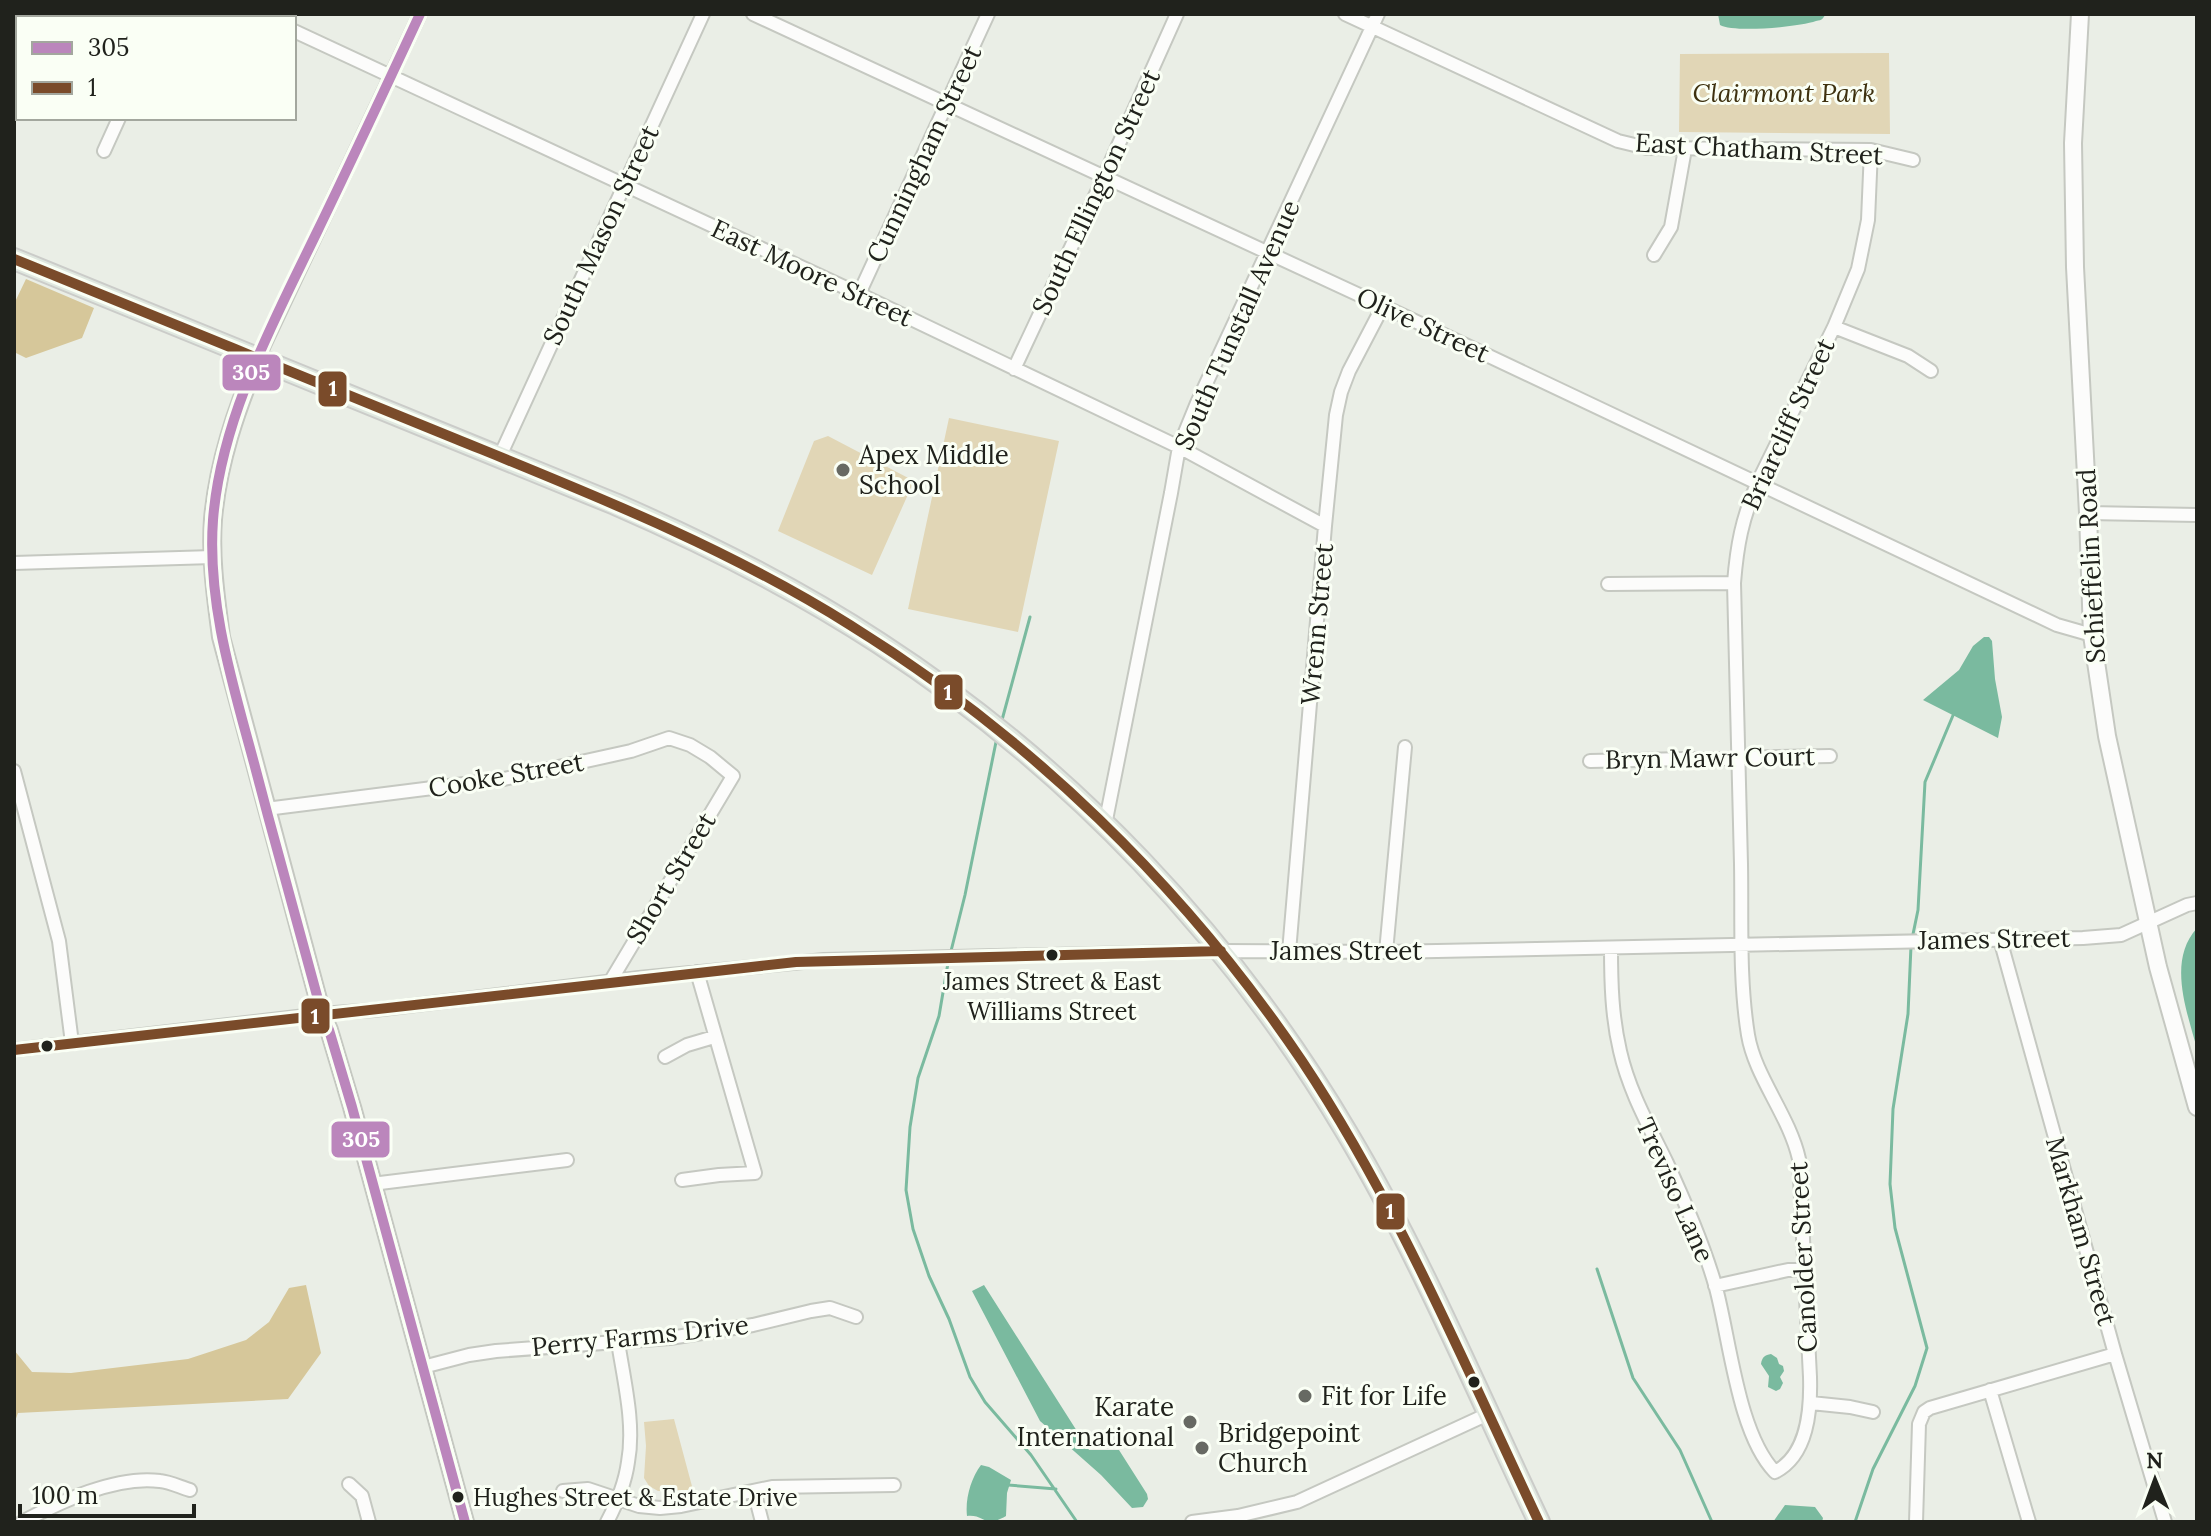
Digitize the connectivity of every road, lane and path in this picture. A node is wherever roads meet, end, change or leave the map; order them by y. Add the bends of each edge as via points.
1 (420, 14) edge
2 (703, 14) edge
3 (753, 14) edge
4 (988, 14) edge
5 (1177, 14) edge
6 (1345, 14) edge
7 (1378, 14) edge
8 (2080, 14) edge
9 (1373, 27) junction
10 (296, 32) edge
11 (390, 76) junction
12 (946, 105) junction
13 (118, 120) edge
14 (1685, 149) junction
15 (1871, 150) junction
16 (104, 151) dead end
17 (1913, 160) dead end
18 (1104, 177) junction
19 (625, 184) junction
20 (1268, 254) junction
21 (1654, 255) dead end
22 (14, 259) edge
23 (859, 294) junction
24 (1383, 306) junction
25 (1834, 327) junction
26 (258, 358) junction
27 (1014, 369) junction
28 (1931, 371) dead end
29 (1179, 447) junction
30 (500, 456) junction
31 (1757, 484) junction
32 (2088, 513) junction
33 (2197, 515) edge
34 (1325, 526) junction
35 (213, 557) junction
36 (14, 563) edge
37 (1734, 583) junction
38 (1608, 584) dead end
39 (2092, 635) junction
40 (1405, 747) dead end
41 (1830, 756) dead end
42 (1739, 758) junction
43 (1590, 761) dead end
44 (14, 771) edge
45 (733, 776) joint
46 (266, 809) junction
47 (1105, 825) junction
48 (2197, 903) edge
49 (2148, 922) junction
50 (2000, 939) junction
51 (1742, 944) junction
52 (1611, 948) junction
53 (1221, 951) junction
54 (1289, 952) junction
55 (1386, 952) junction
56 (697, 972) junction
57 (610, 982) junction
58 (322, 1014) junction
59 (714, 1037) junction
60 (72, 1043) junction
61 (14, 1050) edge
62 (665, 1057) dead end
63 (2197, 1107) edge
64 (567, 1160) dead end
65 (682, 1180) dead end
66 (372, 1184) junction
67 (1804, 1270) junction
68 (1715, 1286) junction
69 (856, 1317) dead end
70 (618, 1342) junction
71 (2115, 1354) junction
72 (423, 1367) junction
73 (1990, 1390) junction
74 (1811, 1403) junction
75 (1873, 1412) dead end
76 (1488, 1414) junction
77 (1775, 1472) joint
78 (349, 1484) dead end
79 (894, 1485) dead end
80 (190, 1490) dead end
81 (563, 1491) dead end
82 (754, 1491) junction
83 (619, 1498) junction
84 (22, 1522) edge
85 (369, 1522) edge
86 (465, 1522) edge
87 (607, 1522) edge
88 (762, 1522) edge
89 (1192, 1522) edge
90 (1539, 1522) edge
91 (1916, 1522) edge
92 (2029, 1522) edge
93 (2165, 1522) edge

1 - 11 street
2 - 19 street, South Mason Street
3 - 12 street, Olive Street
4 - 12 street, Cunningham Street
5 - 18 street, South Ellington Street
6 - 9 street, East Chatham Street
7 - 9 street, South Tunstall Avenue
8 - 32 street, Schieffelin Road via 2073,143
9 - 14 street, East Chatham Street via 1618,141
9 - 20 street, South Tunstall Avenue
10 - 11 street, East Moore Street
11 - 19 street, East Moore Street
11 - 26 street
12 - 18 street, Olive Street
12 - 23 street, Cunningham Street
13 - 16 street
14 - 15 street, East Chatham Street
14 - 21 street via 1671,227
15 - 17 street, East Chatham Street
15 - 25 street, Briarcliff Street via 1862,255
18 - 20 street, Olive Street
18 - 27 street, South Ellington Street
19 - 23 street, East Moore Street
19 - 30 street, South Mason Street
20 - 24 street, Olive Street
20 - 29 street, South Tunstall Avenue
22 - 26 main road
23 - 27 street, East Moore Street
24 - 31 street, Olive Street
24 - 34 street, Wrenn Street via 1341,392
25 - 28 street via 1908,356
25 - 31 street, Briarcliff Street
26 - 30 main road
26 - 35 street via 220,470
27 - 29 street, East Moore Street
29 - 34 street, East Moore Street
29 - 47 street, South Tunstall Avenue
30 - 47 main road via 708,545 867,635 995,727
31 - 37 street, Briarcliff Street via 1737,545
31 - 39 street, Olive Street via 2057,625
32 - 33 street
32 - 39 street, Schieffelin Road
34 - 54 street, Wrenn Street
35 - 36 street
35 - 46 street via 221,637
37 - 38 street
37 - 42 street, Briarcliff Street
39 - 49 street, Schieffelin Road via 2107,736
40 - 55 street
41 - 42 street, Bryn Mawr Court
42 - 43 street, Bryn Mawr Court
42 - 51 street, Briarcliff Street
44 - 60 street via 59,941
45 - 46 street, Cooke Street via 690,745 669,738 504,779
45 - 57 street, Short Street
46 - 58 street
47 - 53 main road
48 - 49 street, James Street
49 - 50 street, James Street via 2121,935
49 - 63 street, Schieffelin Road
50 - 51 street, James Street
50 - 71 street, Markham Street
51 - 52 street, James Street
51 - 67 street, Canolder Street via 1749,1039 1795,1138 1799,1159
52 - 55 street, James Street
52 - 68 street, Treviso Lane via 1613,1012 1627,1077 1692,1218
53 - 54 street, James Street
53 - 56 street, James Street via 824,960
53 - 76 main road via 1297,1054 1369,1171
54 - 55 street, James Street
56 - 57 street, James Street
56 - 59 street
57 - 58 street, James Street
58 - 60 street, James Street
58 - 66 street
59 - 62 street
59 - 65 street via 755,1173
60 - 61 street, James Street
64 - 66 street
66 - 72 street
67 - 68 street
67 - 74 street, Canolder Street
68 - 77 street, Treviso Lane via 1748,1425
69 - 70 street, Perry Farms Drive via 830,1308 699,1334
70 - 72 street, Perry Farms Drive via 469,1355
70 - 83 street via 630,1441
71 - 73 street
71 - 93 street, Markham Street
72 - 86 street
73 - 91 street via 1924,1412 1919,1424
73 - 92 street
74 - 75 street
74 - 77 street, Canolder Street via 1798,1451
76 - 89 street via 1297,1502
76 - 90 main road
78 - 85 street via 362,1496
79 - 82 street
80 - 84 street via 163,1481 121,1484 72,1498
81 - 83 street via 588,1489
82 - 83 street via 660,1508
82 - 88 street
83 - 87 street

